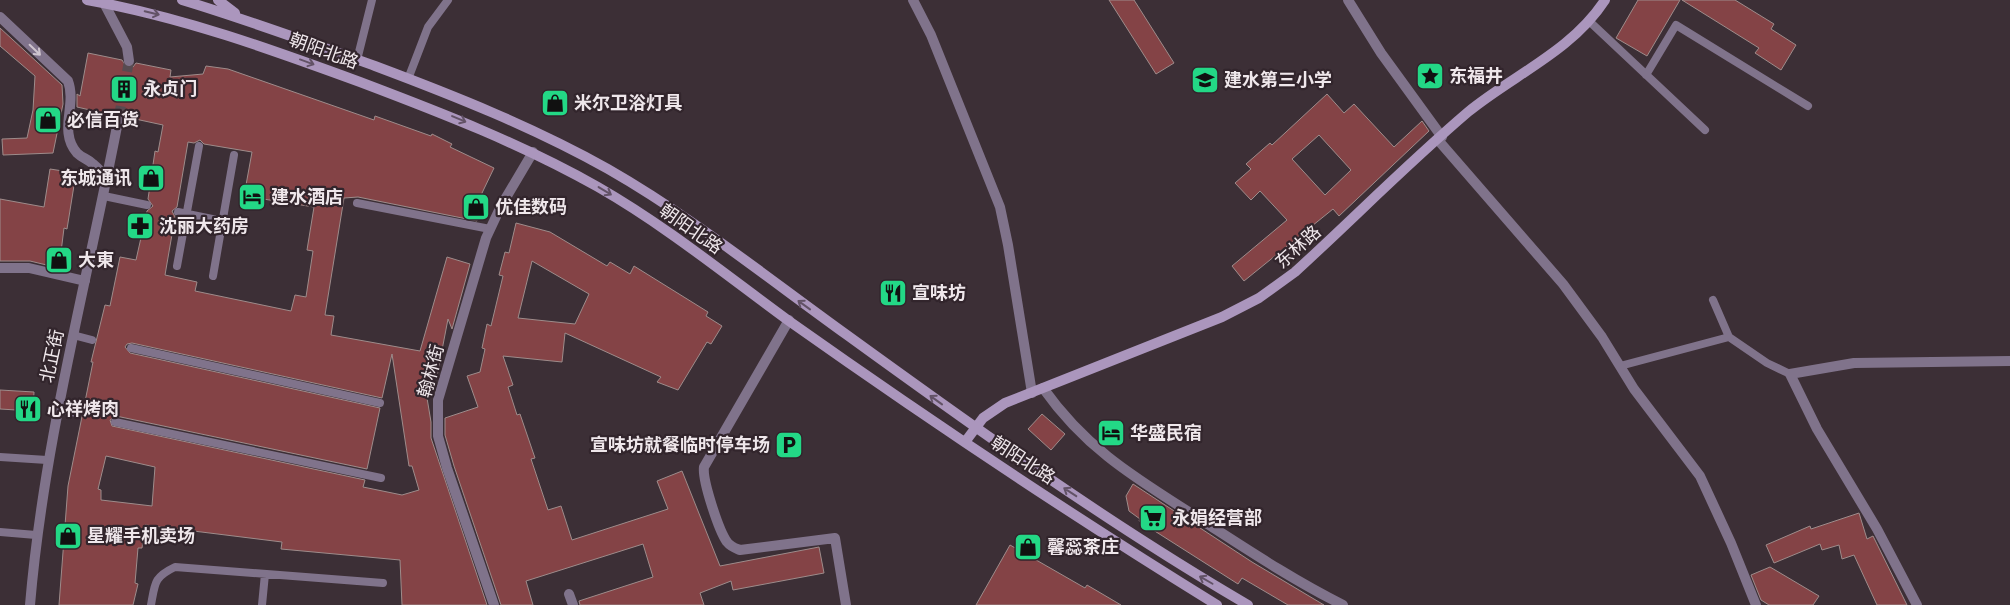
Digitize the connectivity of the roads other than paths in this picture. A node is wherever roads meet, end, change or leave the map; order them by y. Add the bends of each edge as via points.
1 (87, 0) edge
2 (182, 0) edge
3 (218, 0) edge
4 (372, 0) edge
5 (448, 0) edge
6 (913, 0) edge
7 (1348, 0) edge
8 (1605, 0) edge
9 (104, 1) edge
10 (0, 16) edge
11 (242, 18) junction
12 (1590, 21) junction
13 (357, 60) junction
14 (129, 61) tunnel mouth
15 (1646, 75) junction
16 (408, 79) junction
17 (1808, 106) dead end
18 (119, 116) tunnel mouth
19 (1705, 130) dead end
20 (1440, 138) junction
21 (199, 146) dead end
22 (533, 152) junction
23 (234, 155) dead end
24 (107, 178) junction
25 (104, 196) junction
26 (357, 203) dead end
27 (147, 205) dead end
28 (178, 212) dead end
29 (186, 214) junction
30 (222, 221) junction
31 (490, 229) junction
32 (176, 266) dead end
33 (0, 268) edge
34 (213, 276) dead end
35 (85, 281) junction
36 (1713, 300) dead end
37 (789, 320) junction
38 (73, 336) junction
39 (1729, 337) junction
40 (92, 340) dead end
41 (131, 348) dead end
42 (2010, 361) edge
43 (1620, 366) junction
44 (1790, 374) junction
45 (1042, 388) junction
46 (1032, 393) junction
47 (380, 404) dead end
48 (57, 409) junction
49 (76, 413) dead end
50 (115, 422) dead end
51 (974, 427) junction
52 (965, 442) junction
53 (0, 457) edge
54 (47, 460) junction
55 (381, 478) dead end
56 (0, 532) edge
57 (36, 535) junction
58 (265, 574) junction
59 (382, 583) dead end
60 (569, 594) dead end
61 (30, 605) edge
62 (151, 605) edge
63 (262, 605) edge
64 (494, 605) edge
65 (573, 605) edge
66 (846, 605) edge
67 (1217, 605) edge
68 (1248, 605) edge
69 (1343, 605) edge
70 (1756, 605) edge
71 (1917, 605) edge

1 - 9 main road, 朝阳北路
2 - 11 main road, 朝阳北路
3 - 11 main road
4 - 13 lane
5 - 16 lane via 428,27
6 - 46 street via 935,43 1000,207
7 - 20 street
8 - 12 main road, 东林路
9 - 14 street via 127,47
9 -> 22 main road, 朝阳北路 via 256,43 449,115
10 -> 24 street via 68,81 71,88 67,131 72,146
11 - 13 main road, 朝阳北路
12 - 15 lane
12 - 20 main road, 东林路 via 1549,56 1469,112
13 - 16 main road, 朝阳北路
15 - 17 lane via 1676,25
15 - 19 lane
51 -> 16 main road, 朝阳北路 via 679,214 608,170 496,113
18 - 24 street, 北正街
20 - 43 street via 1563,284
20 - 45 main road, 东林路 via 1295,272 1259,298 1222,317
21 - 29 lane
22 - 31 street, 翰林街
22 -> 37 main road, 朝阳北路 via 668,230
23 - 30 lane
24 - 25 street, 北正街
25 - 27 lane
25 - 35 street, 北正街
26 - 31 lane
28 - 29 lane
29 - 30 lane
29 - 32 lane
30 - 34 lane
31 - 64 street, 翰林街 via 438,400 437,424 447,468
33 - 35 street via 29,268
35 - 38 street, 北正街
36 - 39 lane
37 - 52 main road, 朝阳北路
37 - 66 street via 704,467 704,482 724,538 733,548 740,550 835,538
38 - 40 lane
38 - 48 street, 北正街
39 - 43 lane
39 - 44 lane via 1766,363
41 - 47 lane
42 - 44 street via 1854,363
43 - 70 street via 1700,476
44 - 71 street via 1817,429 1877,529
45 - 46 main road, 东林路
45 - 69 street via 1073,427 1114,463 1295,580
46 - 51 main road, 东林路 via 994,409
48 - 49 lane
48 - 54 street, 北正街
50 - 55 lane
51 - 52 main road, 东林路
68 -> 51 main road, 朝阳北路 via 1176,562
52 - 67 main road, 朝阳北路
53 - 54 lane
54 - 57 street, 北正街
56 - 57 lane
57 - 61 street, 北正街
58 - 59 lane
58 - 62 lane via 175,567 155,580
58 - 63 lane
60 - 65 street

